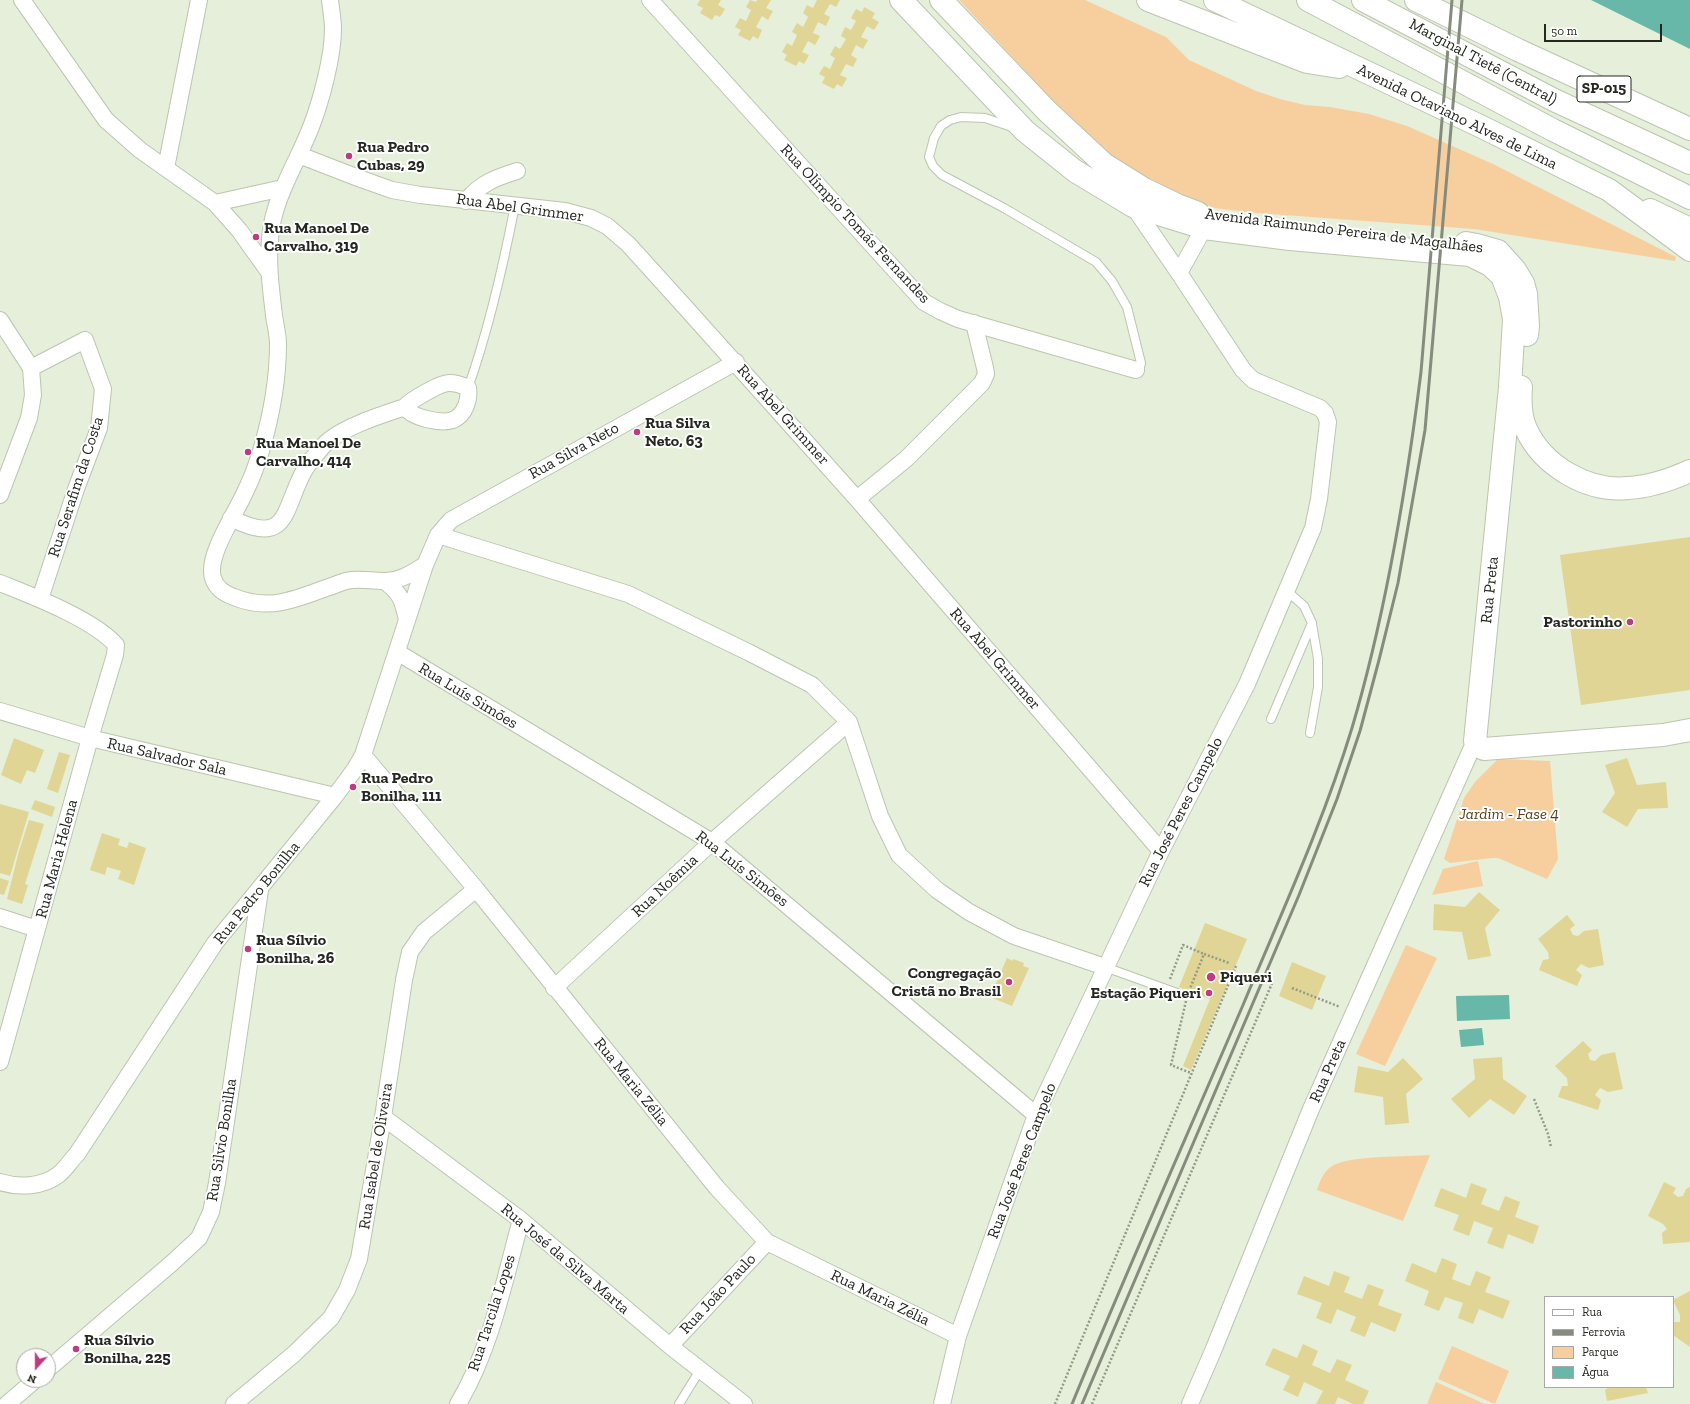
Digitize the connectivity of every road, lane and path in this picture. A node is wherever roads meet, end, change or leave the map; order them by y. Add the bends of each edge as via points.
1 (22, 0) edge
2 (199, 0) edge
3 (330, 0) edge
4 (650, 0) edge
5 (901, 0) edge
6 (941, 0) edge
7 (1148, 0) edge
8 (1215, 0) edge
9 (1308, 0) edge
10 (1363, 0) edge
11 (1416, 0) edge
12 (1359, 69) junction
13 (1690, 129) edge
14 (1553, 130) junction
15 (1025, 131) junction
16 (299, 155) junction
17 (1690, 163) edge
18 (166, 168) junction
19 (517, 171) dead end
20 (1690, 183) edge
21 (283, 188) junction
22 (1609, 190) junction
23 (1690, 198) edge
24 (466, 201) junction
25 (215, 203) junction
26 (515, 205) junction
27 (1133, 206) junction
28 (1204, 228) junction
29 (1690, 229) edge
30 (1690, 250) edge
31 (269, 272) junction
32 (1179, 273) junction
33 (0, 320) edge
34 (974, 322) junction
35 (736, 362) junction
36 (31, 368) junction
37 (1136, 370) joint
38 (468, 388) junction
39 (405, 407) junction
40 (1512, 429) junction
41 (1690, 471) edge
42 (0, 495) edge
43 (857, 499) junction
44 (231, 518) junction
45 (438, 535) junction
46 (425, 565) junction
47 (384, 581) junction
48 (0, 583) edge
49 (1287, 591) junction
50 (40, 599) junction
51 (407, 620) junction
52 (1312, 623) junction
53 (397, 652) junction
54 (0, 710) edge
55 (1271, 718) dead end
56 (849, 722) junction
57 (1690, 730) edge
58 (1310, 733) dead end
59 (90, 738) junction
60 (1480, 745) junction
61 (363, 755) junction
62 (335, 796) junction
63 (712, 842) junction
64 (1161, 851) junction
65 (476, 889) junction
66 (260, 890) junction
67 (0, 918) edge
68 (37, 928) junction
69 (1204, 954) junction
70 (1229, 963) dead end
71 (1236, 966) dead end
72 (1105, 967) junction
73 (1273, 980) dead end
74 (554, 988) junction
75 (1166, 988) junction
76 (1292, 988) dead end
77 (1178, 993) dead end
78 (1344, 1008) dead end
79 (0, 1062) edge
80 (1191, 1073) junction
81 (1534, 1099) dead end
82 (1036, 1115) junction
83 (383, 1117) junction
84 (1551, 1147) dead end
85 (0, 1182) edge
86 (521, 1220) junction
87 (767, 1242) junction
88 (958, 1336) junction
89 (670, 1346) junction
90 (56, 1362) edge
91 (700, 1370) junction
92 (26, 1388) edge
93 (7, 1404) edge
94 (234, 1404) edge
95 (459, 1404) edge
96 (679, 1404) edge
97 (744, 1404) edge
98 (942, 1404) edge
99 (1055, 1404) edge
100 (1092, 1404) edge
101 (1190, 1404) edge

1 - 18 street via 106,120 140,150
2 - 18 street
3 - 16 street via 333,31 329,61 321,98
4 - 34 street, Rua Olímpio Tomás Fernandes via 924,302 940,311
5 - 15 main road, Avenida Raimundo Pereira de Magalhães
6 - 40 main road, Avenida Raimundo Pereira de Magalhães via 1047,111 1104,164 1144,189 1177,205 1198,213 1290,227 1399,234 1478,245 1498,251 1524,283 1526,294 1528,326 1520,396 1521,411
7 - 12 main road via 1307,62
8 - 12 main road, Avenida Otaviano Alves de Lima
9 - 14 main road, Marginal Tietê (Central)
10 - 17 main road, Marginal Tietê (Central) / SP-015 via 1554,100
11 - 13 main road, SP-015
12 - 22 main road, Avenida Otaviano Alves de Lima
14 - 20 main road via 1586,134
14 - 23 main road, Marginal Tietê (Central)
15 - 27 main road, Avenida Raimundo Pereira de Magalhães via 1075,171
15 - 37 lane via 985,118 961,117 941,126 934,138 929,157 933,166 942,175 1096,262 1112,281 1127,307 1141,363
16 - 21 street
16 - 24 street, Rua Abel Grimmer via 392,190
18 - 25 street
19 - 24 street via 483,184
21 - 25 street
21 - 31 street via 273,219
22 - 29 main road
22 - 30 main road, Avenida Otaviano Alves de Lima
24 - 26 street, Rua Abel Grimmer
25 - 31 street via 239,230
26 - 35 street, Rua Abel Grimmer via 565,211 591,218 607,226 628,244
26 - 38 lane via 493,307
27 - 28 main road, Avenida Raimundo Pereira de Magalhães
27 - 32 street, Rua José Peres Campelo
28 - 32 street
28 - 40 main road, Avenida Raimundo Pereira de Magalhães via 1298,240 1470,255 1490,265 1502,276 1510,297 1514,319
31 - 44 street via 278,343 273,399 261,451 247,490
32 - 49 street, Rua José Peres Campelo via 1242,370 1259,382 1320,408 1325,413 1328,422 1313,528
33 - 36 street
34 - 37 street, Rua Olímpio Tomás Fernandes
34 - 43 street via 986,374 982,383 906,459
35 - 43 street, Rua Abel Grimmer
35 - 45 street, Rua Silva Neto via 451,520
36 - 42 street via 34,395 29,418
36 - 50 street, Rua Serafim da Costa via 84,340 103,389 99,428
38 - 39 street via 444,384 411,400
38 - 39 street via 465,408 452,420 424,418 412,414
39 - 44 street via 347,429 324,445 304,470 287,512 279,524 269,529 258,529
40 - 41 main road, Avenida Raimundo Pereira de Magalhães via 1536,446 1554,464 1578,479 1599,487 1628,489 1664,482
40 - 60 main road, Rua Preta
43 - 64 street, Rua Abel Grimmer
44 - 47 street via 214,556 213,579 219,589 247,603 268,605 290,601 346,581
45 - 46 street, Rua Pedro Bonilha
45 - 56 street via 628,594 812,685
46 - 47 street via 403,578
46 - 51 street, Rua Pedro Bonilha
47 - 51 street via 404,602
48 - 50 street
49 - 52 lane via 1304,606
49 - 64 street, Rua José Peres Campelo via 1247,684
50 - 59 street, Rua Maria Helena via 81,620 110,638 116,645
51 - 53 street, Rua Pedro Bonilha
52 - 55 lane
52 - 58 lane via 1318,659 1318,687
53 - 61 street, Rua Pedro Bonilha
53 - 63 street, Rua Luís Simões
54 - 59 street, Rua Salvador Sala
56 - 63 street, Rua Noêmia
56 - 72 street via 880,816 899,855 937,890 969,912 1014,936
57 - 60 main road via 1669,734
59 - 62 street, Rua Salvador Sala
59 - 68 street, Rua Maria Helena
60 - 101 street, Rua Preta via 1464,765 1311,1109
61 - 62 street, Rua Pedro Bonilha
61 - 65 street, Rua Maria Zélia
62 - 66 street, Rua Pedro Bonilha
63 - 74 street, Rua Noêmia
63 - 82 street, Rua Luís Simões
64 - 72 street, Rua José Peres Campelo
65 - 74 street, Rua Maria Zélia
65 - 83 street, Rua Isabel de Oliveira via 424,932 410,952
66 - 85 street, Rua Pedro Bonilha via 215,943 77,1154 58,1175 34,1186
66 - 90 street, Rua Silvio Bonilha via 217,1183 210,1212 198,1238
67 - 68 street
68 - 79 street, Rua Maria Helena
69 - 70 path
69 - 75 path via 1184,945
69 - 80 path via 1187,996 1171,1065
71 - 80 path
72 - 75 lane
72 - 82 street, Rua José Peres Campelo
73 - 100 path
74 - 87 street, Rua Maria Zélia via 716,1188
75 - 77 lane
76 - 78 path
80 - 99 path
81 - 84 path
82 - 88 street, Rua José Peres Campelo
83 - 86 street, Rua José da Silva Marta
83 - 94 street, Rua Isabel de Oliveira via 359,1259 347,1290 330,1318 294,1354
86 - 89 street, Rua José da Silva Marta
86 - 95 street, Rua Tarcila Lopes via 486,1344
87 - 88 street, Rua Maria Zélia
87 - 89 street, Rua João Paulo
88 - 98 street, Rua José Peres Campelo
89 - 91 street, Rua José da Silva Marta
91 - 96 lane
91 - 97 street, Rua José da Silva Marta
92 - 93 street

